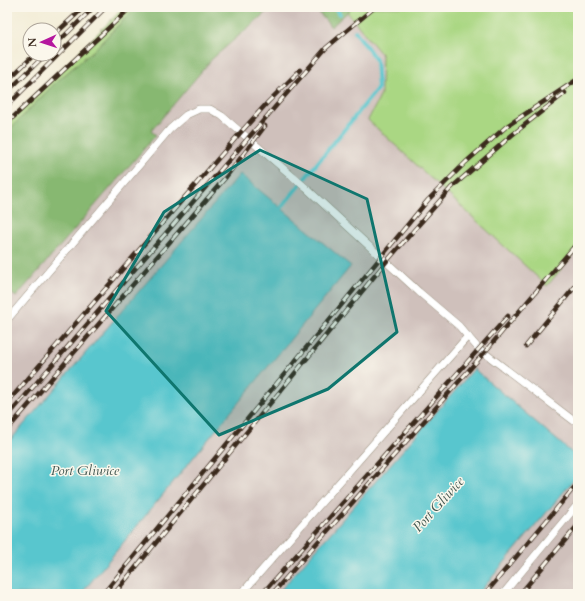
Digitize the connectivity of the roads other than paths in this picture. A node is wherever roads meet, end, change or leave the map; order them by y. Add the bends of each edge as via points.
1 (7, 320) edge
2 (468, 336) junction
3 (578, 424) edge
4 (578, 504) edge
5 (242, 594) edge
6 (503, 594) edge

1 - 2 lane via 170,129 186,115 199,109 210,109 222,116 306,188
2 - 3 lane via 478,348
2 - 5 lane
4 - 6 lane

